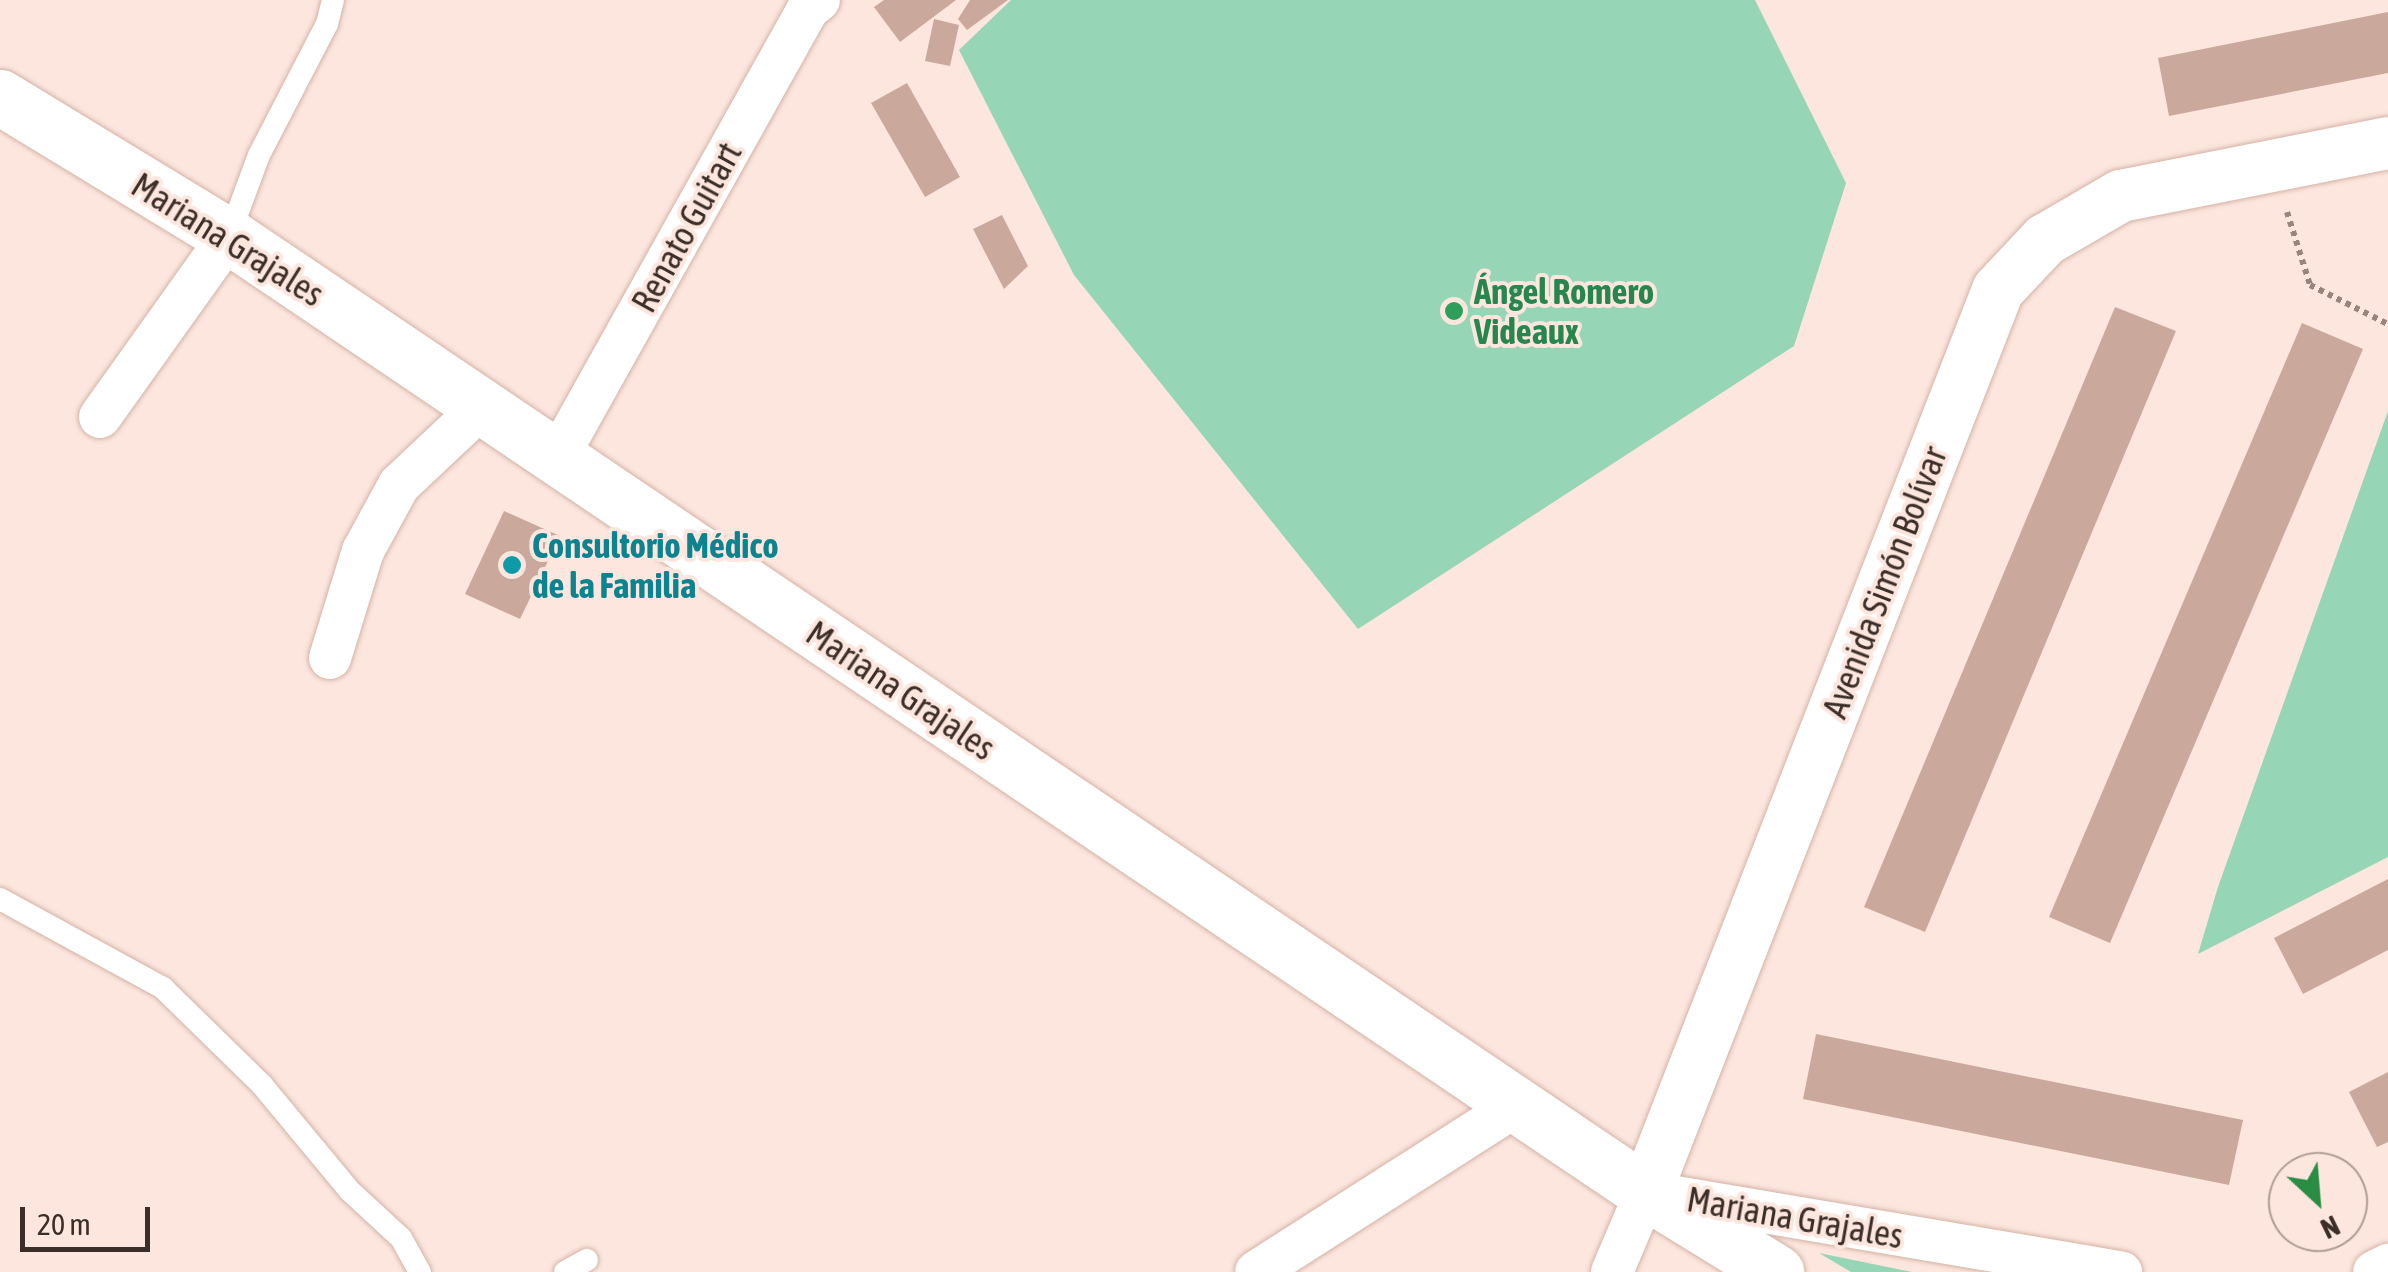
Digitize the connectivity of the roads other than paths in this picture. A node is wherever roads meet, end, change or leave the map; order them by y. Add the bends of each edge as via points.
1 (333, 0) edge
2 (810, 3) edge
3 (0, 97) edge
4 (2388, 143) edge
5 (229, 236) junction
6 (484, 405) junction
7 (100, 416) dead end
8 (556, 458) junction
9 (330, 658) dead end
10 (0, 899) edge
11 (1517, 1106) junction
12 (1646, 1192) junction
13 (587, 1260) dead end
14 (2388, 1264) edge
15 (420, 1272) edge
16 (565, 1272) edge
17 (1256, 1272) edge
18 (1612, 1272) edge
19 (1776, 1272) edge
20 (2121, 1272) edge
21 (2374, 1272) edge

1 - 5 lane via 327,24 258,154
2 - 8 street, Renato Guitart
3 - 5 main road, Mariana Grajales
4 - 12 street, Avenida Simón Bolívar via 2121,196 2045,240 1998,290
5 - 6 main road, Mariana Grajales
5 - 7 street
6 - 8 main road, Mariana Grajales
6 - 9 street via 400,485 362,550
8 - 11 main road, Mariana Grajales
10 - 15 lane via 163,988 262,1084 350,1191 401,1238
11 - 12 main road, Mariana Grajales
11 - 17 street
12 - 18 street, Avenida Simón Bolívar
12 - 19 main road, Mariana Grajales
12 - 20 street, Mariana Grajales
13 - 16 lane
14 - 21 street

